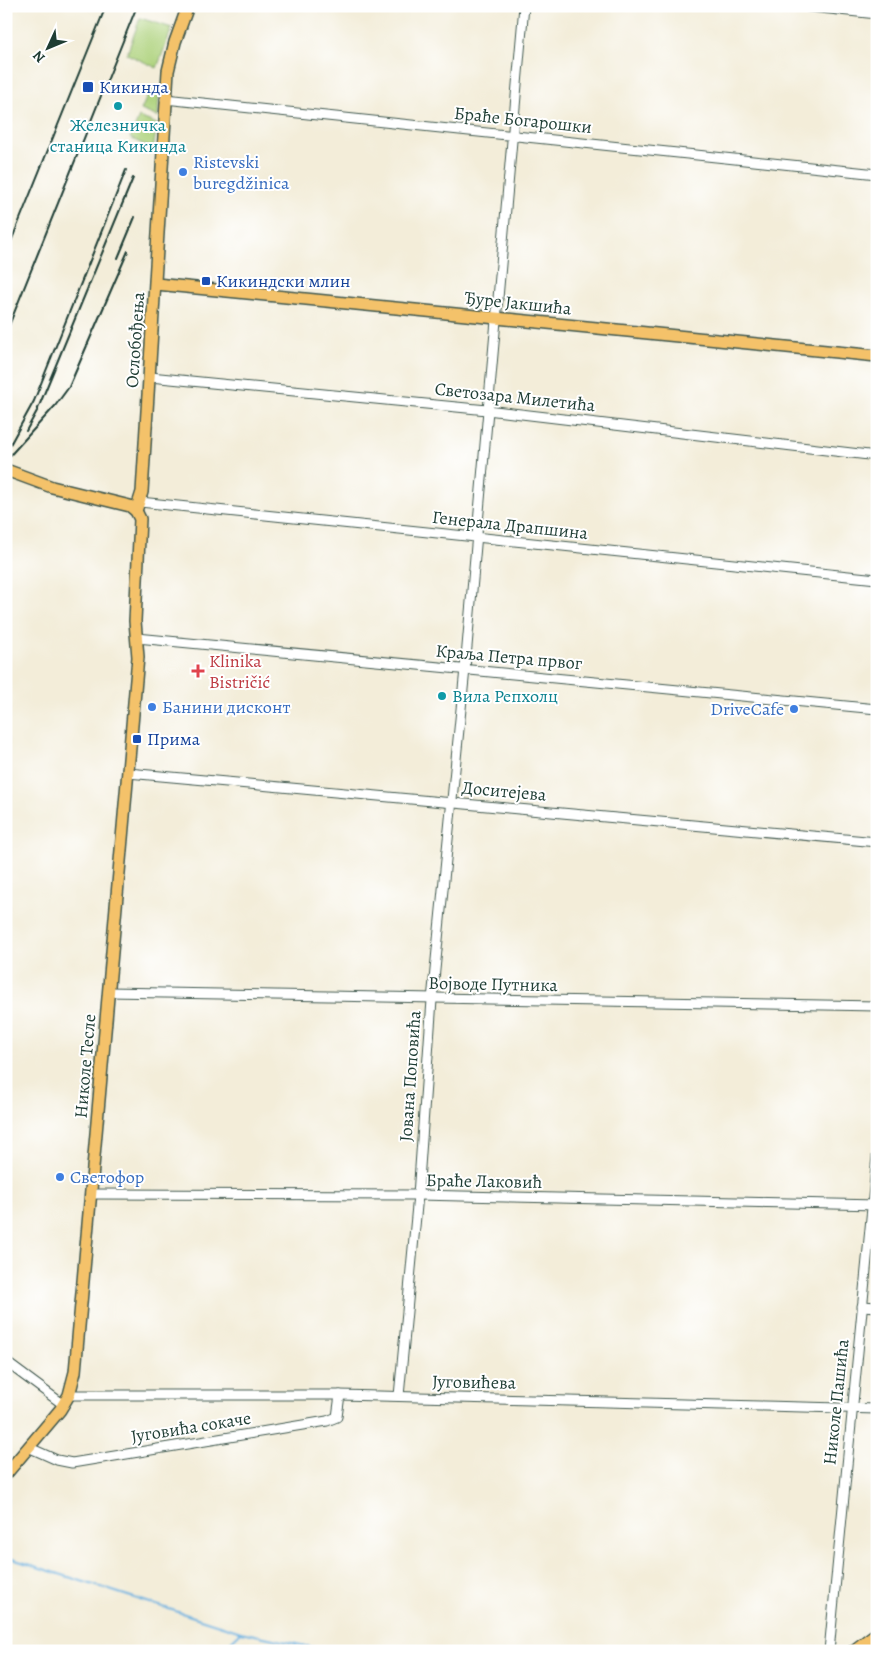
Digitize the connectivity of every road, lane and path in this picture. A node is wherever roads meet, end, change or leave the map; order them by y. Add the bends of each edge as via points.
1 (188, 6) edge
2 (524, 6) edge
3 (801, 6) edge
4 (877, 14) edge
5 (165, 99) junction
6 (511, 136) junction
7 (877, 174) edge
8 (156, 284) junction
9 (497, 319) junction
10 (877, 356) edge
11 (150, 377) junction
12 (487, 410) junction
13 (877, 456) edge
14 (6, 470) edge
15 (138, 506) junction
16 (475, 537) junction
17 (877, 579) edge
18 (137, 638) junction
19 (465, 669) junction
20 (877, 709) edge
21 (128, 772) junction
22 (451, 802) junction
23 (877, 842) edge
24 (109, 992) junction
25 (432, 1000) junction
26 (877, 1006) edge
27 (877, 1156) edge
28 (91, 1194) junction
29 (418, 1195) junction
30 (874, 1205) edge
31 (862, 1306) junction
32 (877, 1308) edge
33 (6, 1362) edge
34 (340, 1395) junction
35 (399, 1396) junction
36 (67, 1400) junction
37 (852, 1408) junction
38 (877, 1409) edge
39 (30, 1448) junction
40 (6, 1474) edge
41 (877, 1633) edge
42 (829, 1651) edge
43 (853, 1651) edge

1 - 5 main road, Ослобођења via 175,42
2 - 6 street, Јована Поповића
3 - 4 street
5 - 6 street, Браће Богарошки
5 - 8 main road, Ослобођења
6 - 7 street, Браће Богарошки
6 - 9 street, Јована Поповића
8 - 9 main road, Ђуре Јакшића
8 - 11 main road, Ослобођења
9 - 10 main road, Ђуре Јакшића
9 - 12 street, Јована Поповића
11 - 12 street, Светозара Милетића
11 - 15 main road, Ослобођења
12 - 13 street, Светозара Милетића
12 - 16 street, Јована Поповића
14 - 15 main road via 52,487
15 - 16 street, Генерала Драпшина
15 - 18 main road, Ослобођења
16 - 17 street, Генерала Драпшина
16 - 19 street, Јована Поповића
18 - 19 street, Краља Петра првог
18 - 21 main road, Николе Тесле
19 - 20 street, Краља Петра првог
19 - 22 street, Јована Поповића
21 - 22 street, Доситејева
21 - 24 main road, Николе Тесле
22 - 23 street, Доситејева
22 - 25 street, Јована Поповића
24 - 25 street, Војводе Путника
24 - 28 main road, Николе Тесле
25 - 26 street, Војводе Путника
25 - 29 street, Јована Поповића
27 - 30 street, Николе Пашића
28 - 29 street, Браће Лаковић
28 - 36 main road, Николе Тесле via 75,1372
29 - 30 street, Браће Лаковић
29 - 35 street, Јована Поповића
30 - 31 street, Николе Пашића
31 - 32 street
31 - 37 street, Николе Пашића
33 - 36 street
34 - 35 street, Југовићева
34 - 36 street, Југовићева
34 - 39 street, Југовића сокаче via 338,1417 327,1421 72,1463
35 - 37 street, Југовићева
36 - 39 main road, Николе Тесле
37 - 38 street, Југовићева
37 - 42 street, Николе Пашића
39 - 40 main road, Николе Тесле
41 - 43 main road

